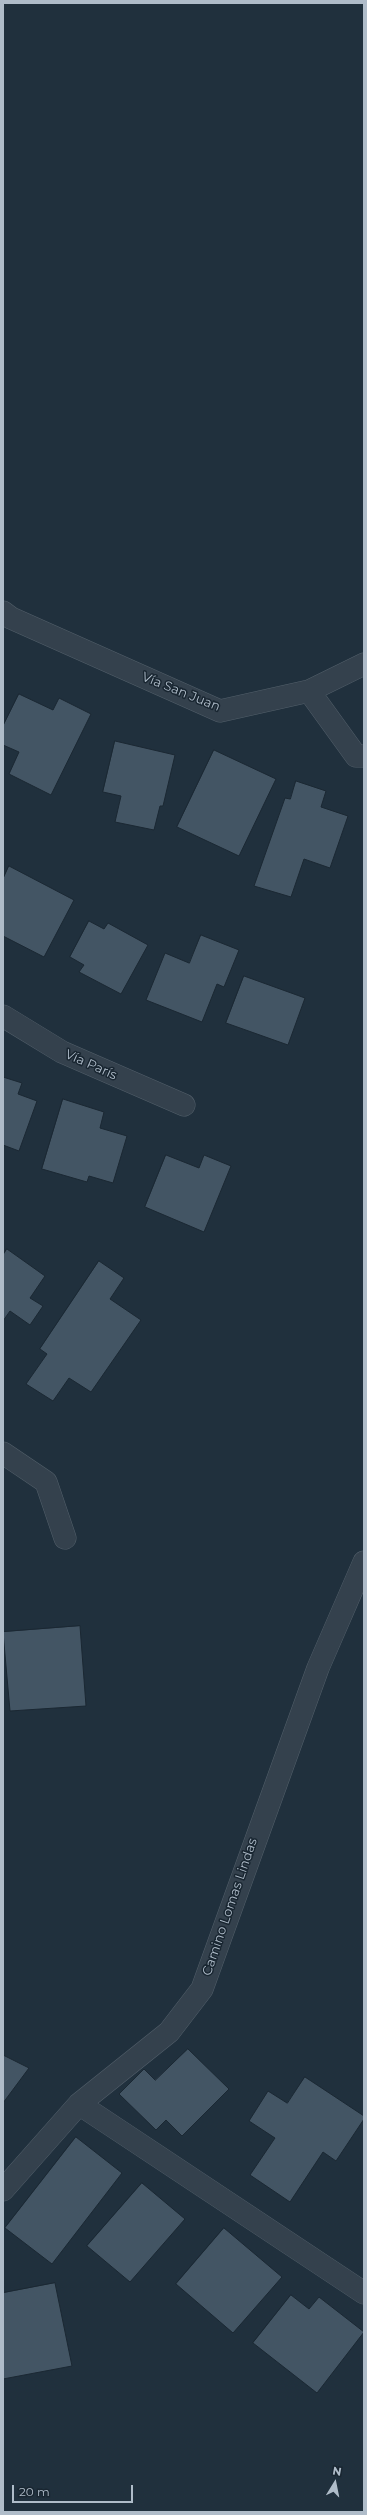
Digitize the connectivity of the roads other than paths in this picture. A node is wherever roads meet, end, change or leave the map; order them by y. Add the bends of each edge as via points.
1 (6, 621) edge
2 (364, 664) edge
3 (309, 691) junction
4 (364, 756) edge
5 (3, 1016) edge
6 (184, 1105) dead end
7 (3, 1452) edge
8 (65, 1538) dead end
9 (364, 1562) edge
10 (79, 2104) junction
11 (3, 2190) edge
12 (364, 2293) edge

1 - 3 street, Vía San Juan via 220,711
2 - 3 street, Vía San Juan
3 - 4 street via 356,756
5 - 6 street, Vía París via 62,1052
7 - 8 street via 46,1482
9 - 10 street, Camino Lomas Lindas via 318,1668 202,1989 169,2032
10 - 11 street, Camino Lomas Lindas
10 - 12 street

